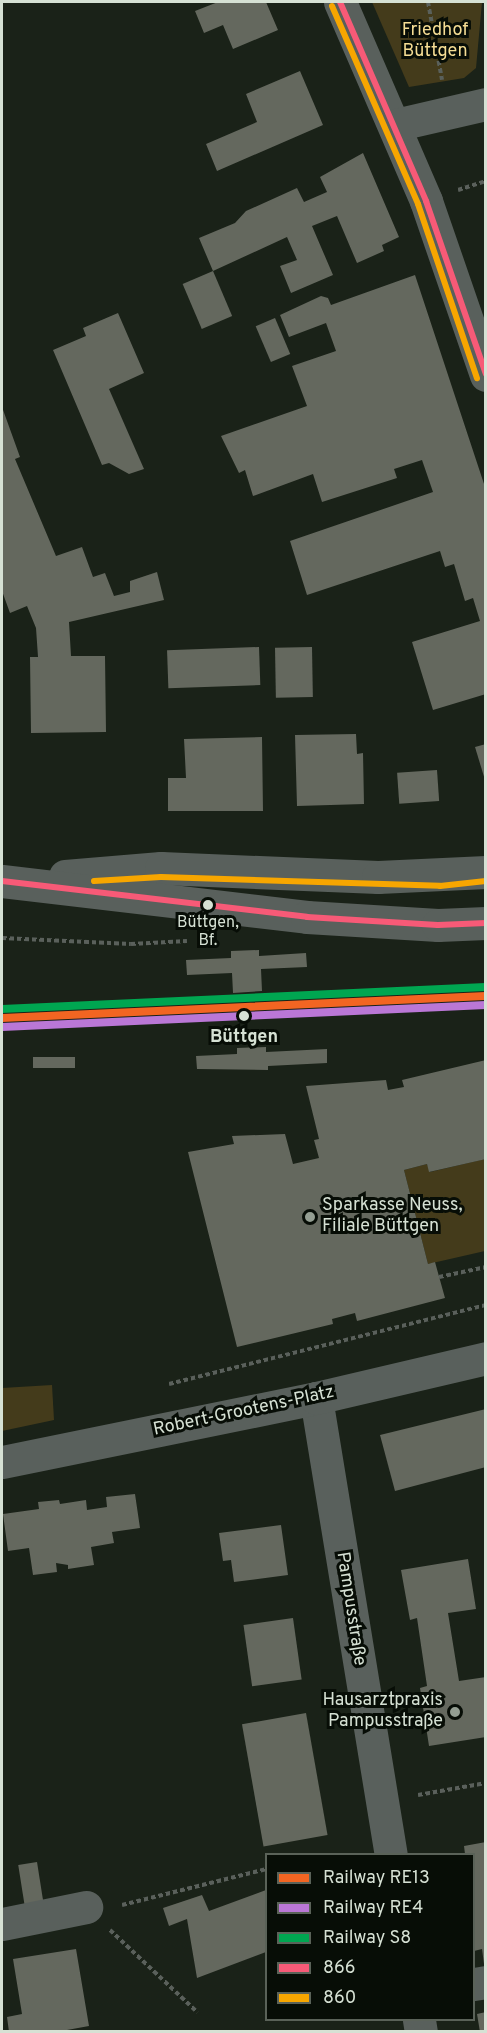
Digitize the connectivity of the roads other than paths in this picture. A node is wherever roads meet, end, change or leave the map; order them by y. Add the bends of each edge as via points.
1 (340, 2) edge
2 (486, 104) edge
3 (395, 125) junction
4 (486, 375) edge
5 (486, 873) edge
6 (12, 882) edge
7 (486, 923) edge
8 (486, 1358) edge
9 (316, 1398) junction
10 (2, 1462) edge
11 (391, 1853) edge
12 (86, 1907) road end
13 (2, 1924) edge

1 - 3 street
2 - 3 street
3 - 4 street via 426,201
5 - 6 street via 378,877 161,868
6 - 7 street via 307,917 438,925
8 - 9 street, Robert-Grootens-Platz
9 - 10 street, Robert-Grootens-Platz
9 - 11 street, Pampusstraße
12 - 13 street

